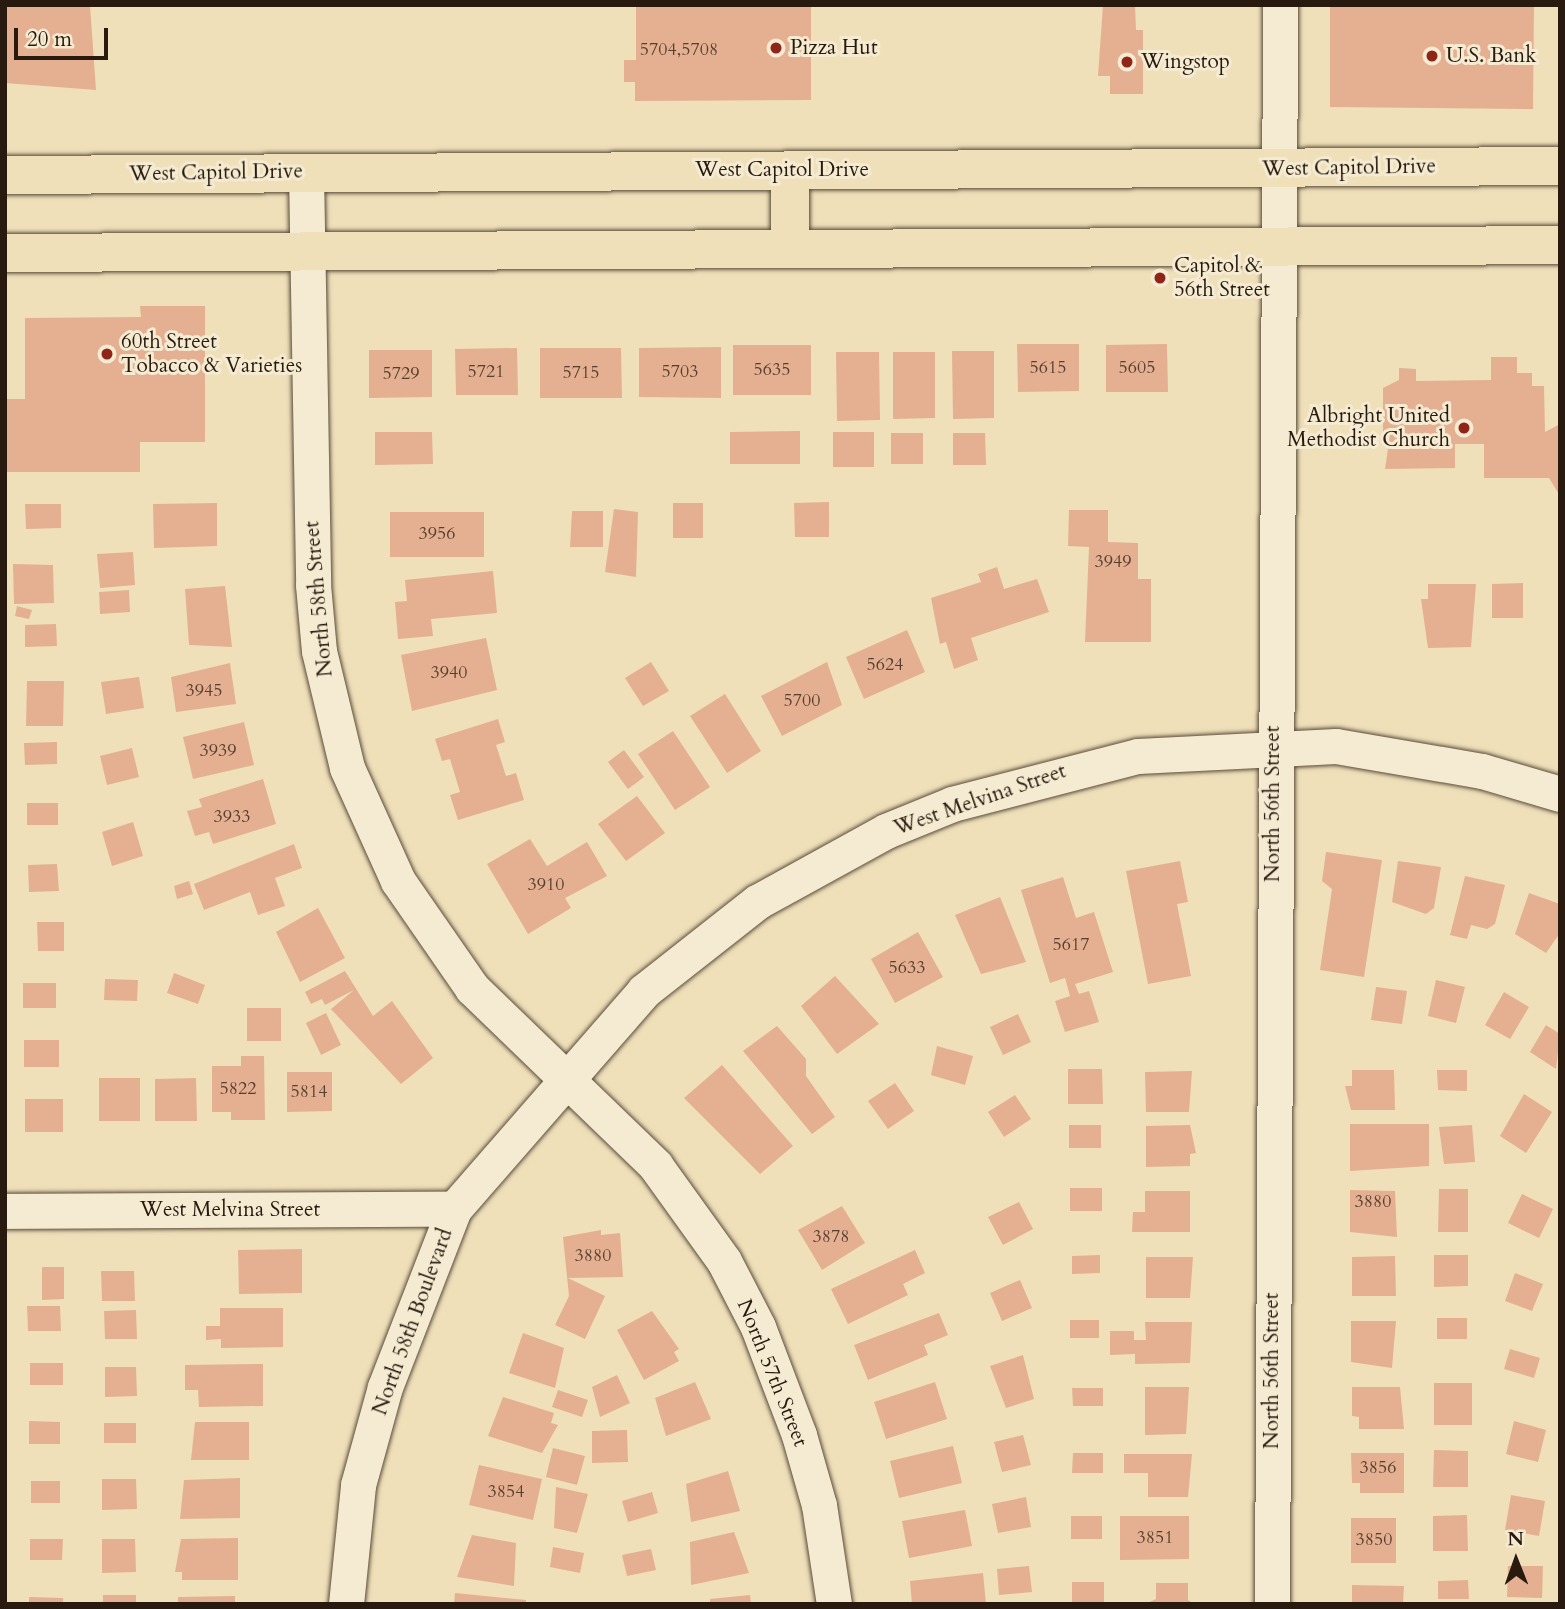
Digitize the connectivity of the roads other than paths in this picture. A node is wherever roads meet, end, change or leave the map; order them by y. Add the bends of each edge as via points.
1 (1280, 5) edge
2 (5, 162) edge
3 (1560, 166) edge
4 (1282, 169) junction
5 (790, 170) junction
6 (306, 172) junction
7 (73, 174) junction
8 (5, 175) edge
9 (1560, 245) edge
10 (1278, 247) junction
11 (790, 249) junction
12 (306, 252) junction
13 (5, 253) edge
14 (1273, 745) junction
15 (1560, 794) edge
16 (564, 1077) junction
17 (454, 1209) junction
18 (5, 1211) edge
19 (346, 1604) edge
20 (834, 1604) edge
21 (1272, 1604) edge

1 - 4 street, North 56th Street
2 - 7 main road
3 - 4 main road, West Capitol Drive
4 - 5 main road, West Capitol Drive
4 - 10 street, North 56th Street
5 - 6 main road, West Capitol Drive
5 - 11 main road
6 - 7 main road, West Capitol Drive
6 - 12 street, North 58th Street
7 - 8 main road, West Capitol Drive
9 - 10 main road
10 - 11 main road
10 - 14 street, North 56th Street
11 - 12 main road
12 - 13 main road
12 - 16 street, North 58th Street via 313,585 319,651 347,768 393,871 433,936 511,1031
14 - 15 street, West Melvina Street via 1419,757
14 - 16 street, West Melvina Street via 1075,768 886,831 757,902 700,942 644,991
14 - 21 street, North 56th Street
16 - 17 street, North 58th Boulevard
16 - 20 street, North 57th Street via 655,1165 724,1261 758,1327 819,1506
17 - 18 street, West Melvina Street
17 - 19 street, North 58th Boulevard via 385,1387 358,1485

